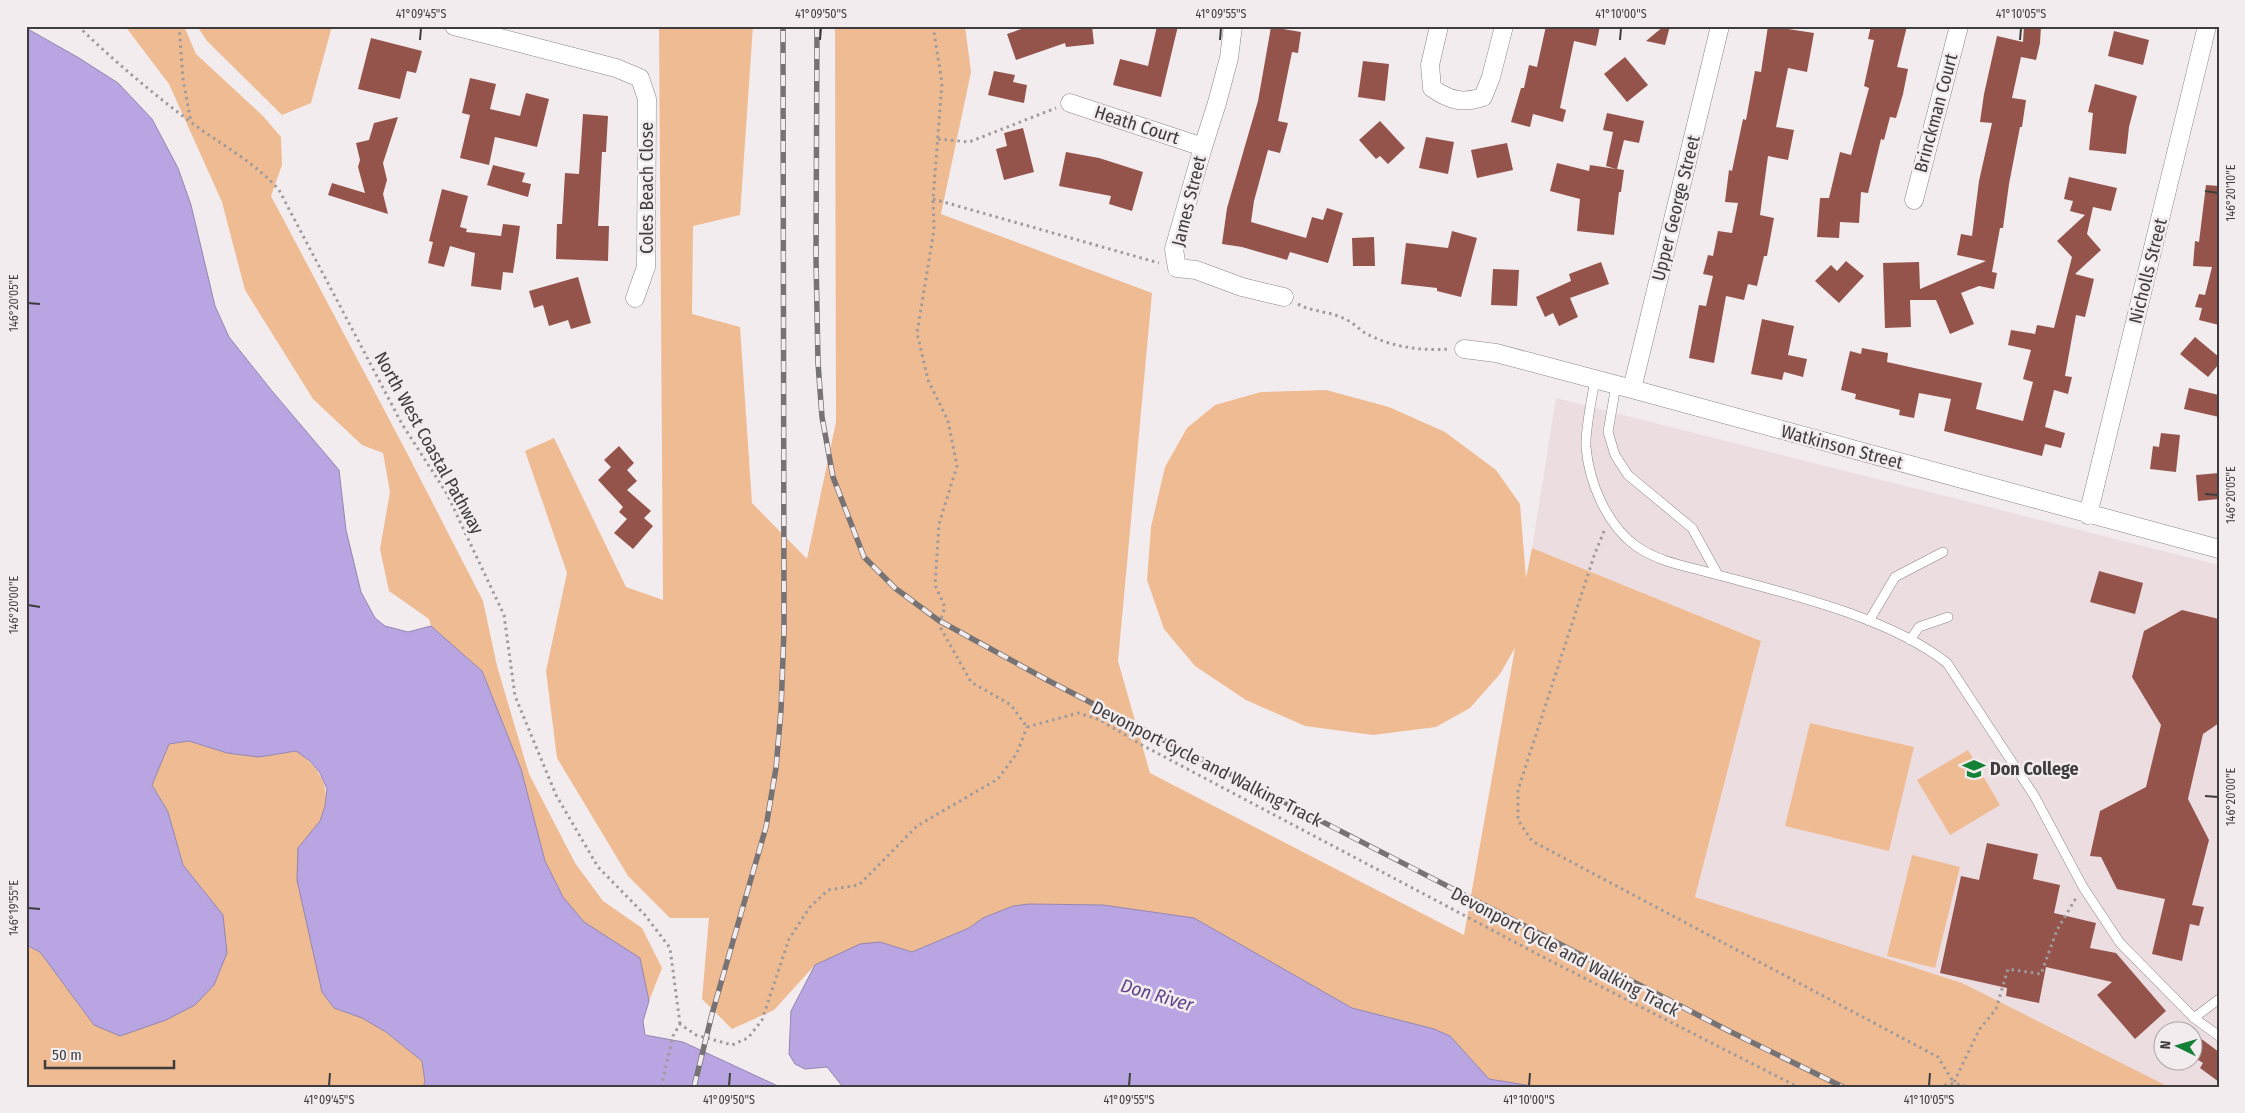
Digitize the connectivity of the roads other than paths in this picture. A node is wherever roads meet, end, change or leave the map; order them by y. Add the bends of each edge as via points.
1 (454, 26) edge
2 (1234, 26) edge
3 (1439, 26) edge
4 (1504, 26) edge
5 (1720, 26) edge
6 (1959, 26) edge
7 (2207, 26) edge
8 (1070, 103) road end
9 (1203, 147) junction
10 (1914, 200) dead end
11 (1284, 296) road end
12 (635, 298) dead end
13 (1464, 349) road end
14 (1595, 379) junction
15 (1624, 387) junction
16 (2088, 515) junction
17 (2219, 549) edge
18 (1943, 552) dead end
19 (1718, 575) junction
20 (1948, 617) dead end
21 (1869, 621) junction
22 (1910, 640) junction
23 (2219, 999) edge
24 (2194, 1018) junction
25 (2219, 1036) edge

1 - 12 street, Coles Beach Close via 616,68 640,78 647,99 646,267
2 - 9 street, James Street via 1218,103
3 - 4 street via 1430,65 1432,88 1447,99 1468,102 1483,97
5 - 15 street, Upper George Street
6 - 10 street, Brinckman Court
7 - 16 street, Nicholls Street
8 - 9 street, Heath Court
9 - 11 street, James Street via 1174,249 1176,268 1196,270 1242,287
13 - 14 street, Watkinson Street via 1496,353
14 - 15 street, Watkinson Street
14 - 19 lane via 1586,446 1597,493 1610,517 1622,535 1637,547 1664,561
15 - 16 street, Watkinson Street
15 - 19 lane via 1608,432 1615,455 1628,475 1692,528
16 - 17 street, Watkinson Street
18 - 21 lane via 1895,577
19 - 21 lane
20 - 22 lane via 1919,627
21 - 22 lane
22 - 24 lane via 1931,650 1947,663 2034,797 2083,887 2120,943
23 - 24 lane
24 - 25 lane

